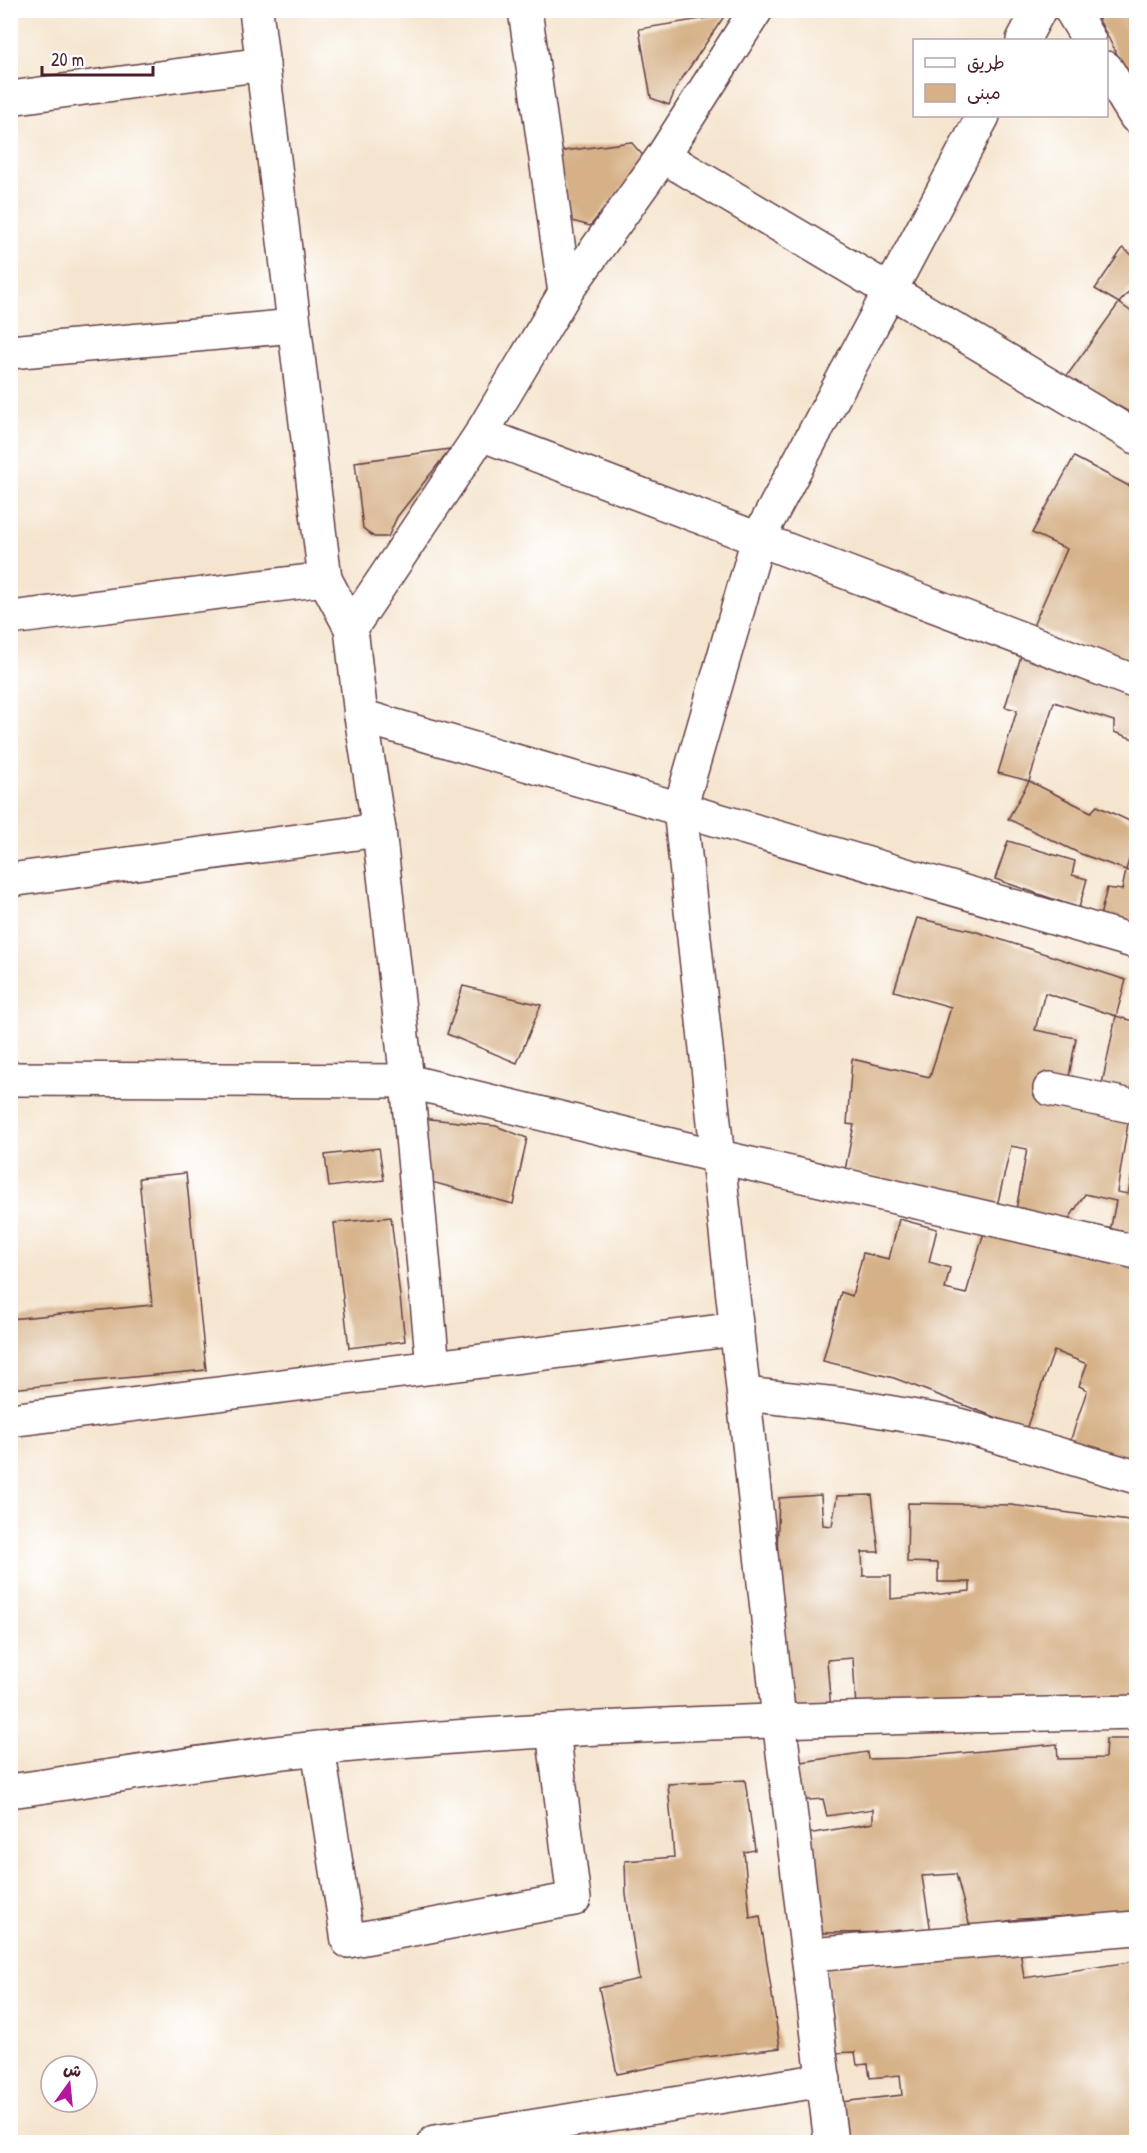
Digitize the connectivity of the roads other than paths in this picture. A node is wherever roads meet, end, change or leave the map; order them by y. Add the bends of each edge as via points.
1 (256, 10) edge
2 (525, 10) edge
3 (756, 10) edge
4 (1040, 10) edge
5 (1071, 10) edge
6 (1024, 39) edge
7 (1088, 39) edge
8 (263, 64) junction
9 (1108, 70) edge
10 (10, 98) edge
11 (982, 117) edge
12 (1137, 117) edge
13 (663, 156) junction
14 (890, 289) junction
15 (565, 293) junction
16 (294, 326) junction
17 (10, 352) edge
18 (482, 434) junction
19 (1137, 437) edge
20 (758, 539) junction
21 (325, 579) junction
22 (10, 618) edge
23 (351, 628) junction
24 (1137, 682) edge
25 (361, 717) junction
26 (680, 809) junction
27 (379, 830) junction
28 (10, 880) edge
29 (1137, 942) edge
30 (10, 1079) edge
31 (407, 1081) junction
32 (1050, 1089) dead end
33 (1137, 1107) edge
34 (720, 1157) junction
35 (1137, 1252) edge
36 (737, 1329) junction
37 (433, 1367) junction
38 (744, 1394) junction
39 (10, 1420) edge
40 (1137, 1477) edge
41 (1137, 1712) edge
42 (779, 1720) junction
43 (553, 1731) junction
44 (318, 1748) junction
45 (10, 1791) edge
46 (1137, 1928) edge
47 (810, 1955) junction
48 (824, 2080) junction
49 (435, 2142) edge
50 (831, 2142) edge

1 - 8 street
2 - 15 street
3 - 13 street
4 - 6 street
5 - 7 street
8 - 10 street
8 - 16 street
9 - 12 street
11 - 14 street
13 - 14 street
13 - 15 street
14 - 19 street
14 - 20 street
15 - 18 street
16 - 17 street
16 - 21 street
18 - 20 street
18 - 23 street
20 - 24 street
20 - 26 street
21 - 22 street
21 - 23 street
23 - 25 street
25 - 26 street
25 - 27 street
26 - 29 street
26 - 34 street
27 - 28 street
27 - 31 street
30 - 31 street
31 - 34 street
31 - 37 street
32 - 33 street
34 - 35 street
34 - 36 street
36 - 37 street
36 - 38 street
37 - 39 street
38 - 40 street via 846,1405 952,1424
38 - 42 street
41 - 42 street
42 - 43 street
42 - 47 street
43 - 44 street
43 - 44 street via 574,1899 348,1941
44 - 45 street
46 - 47 street
47 - 48 street
48 - 49 street
48 - 50 street

